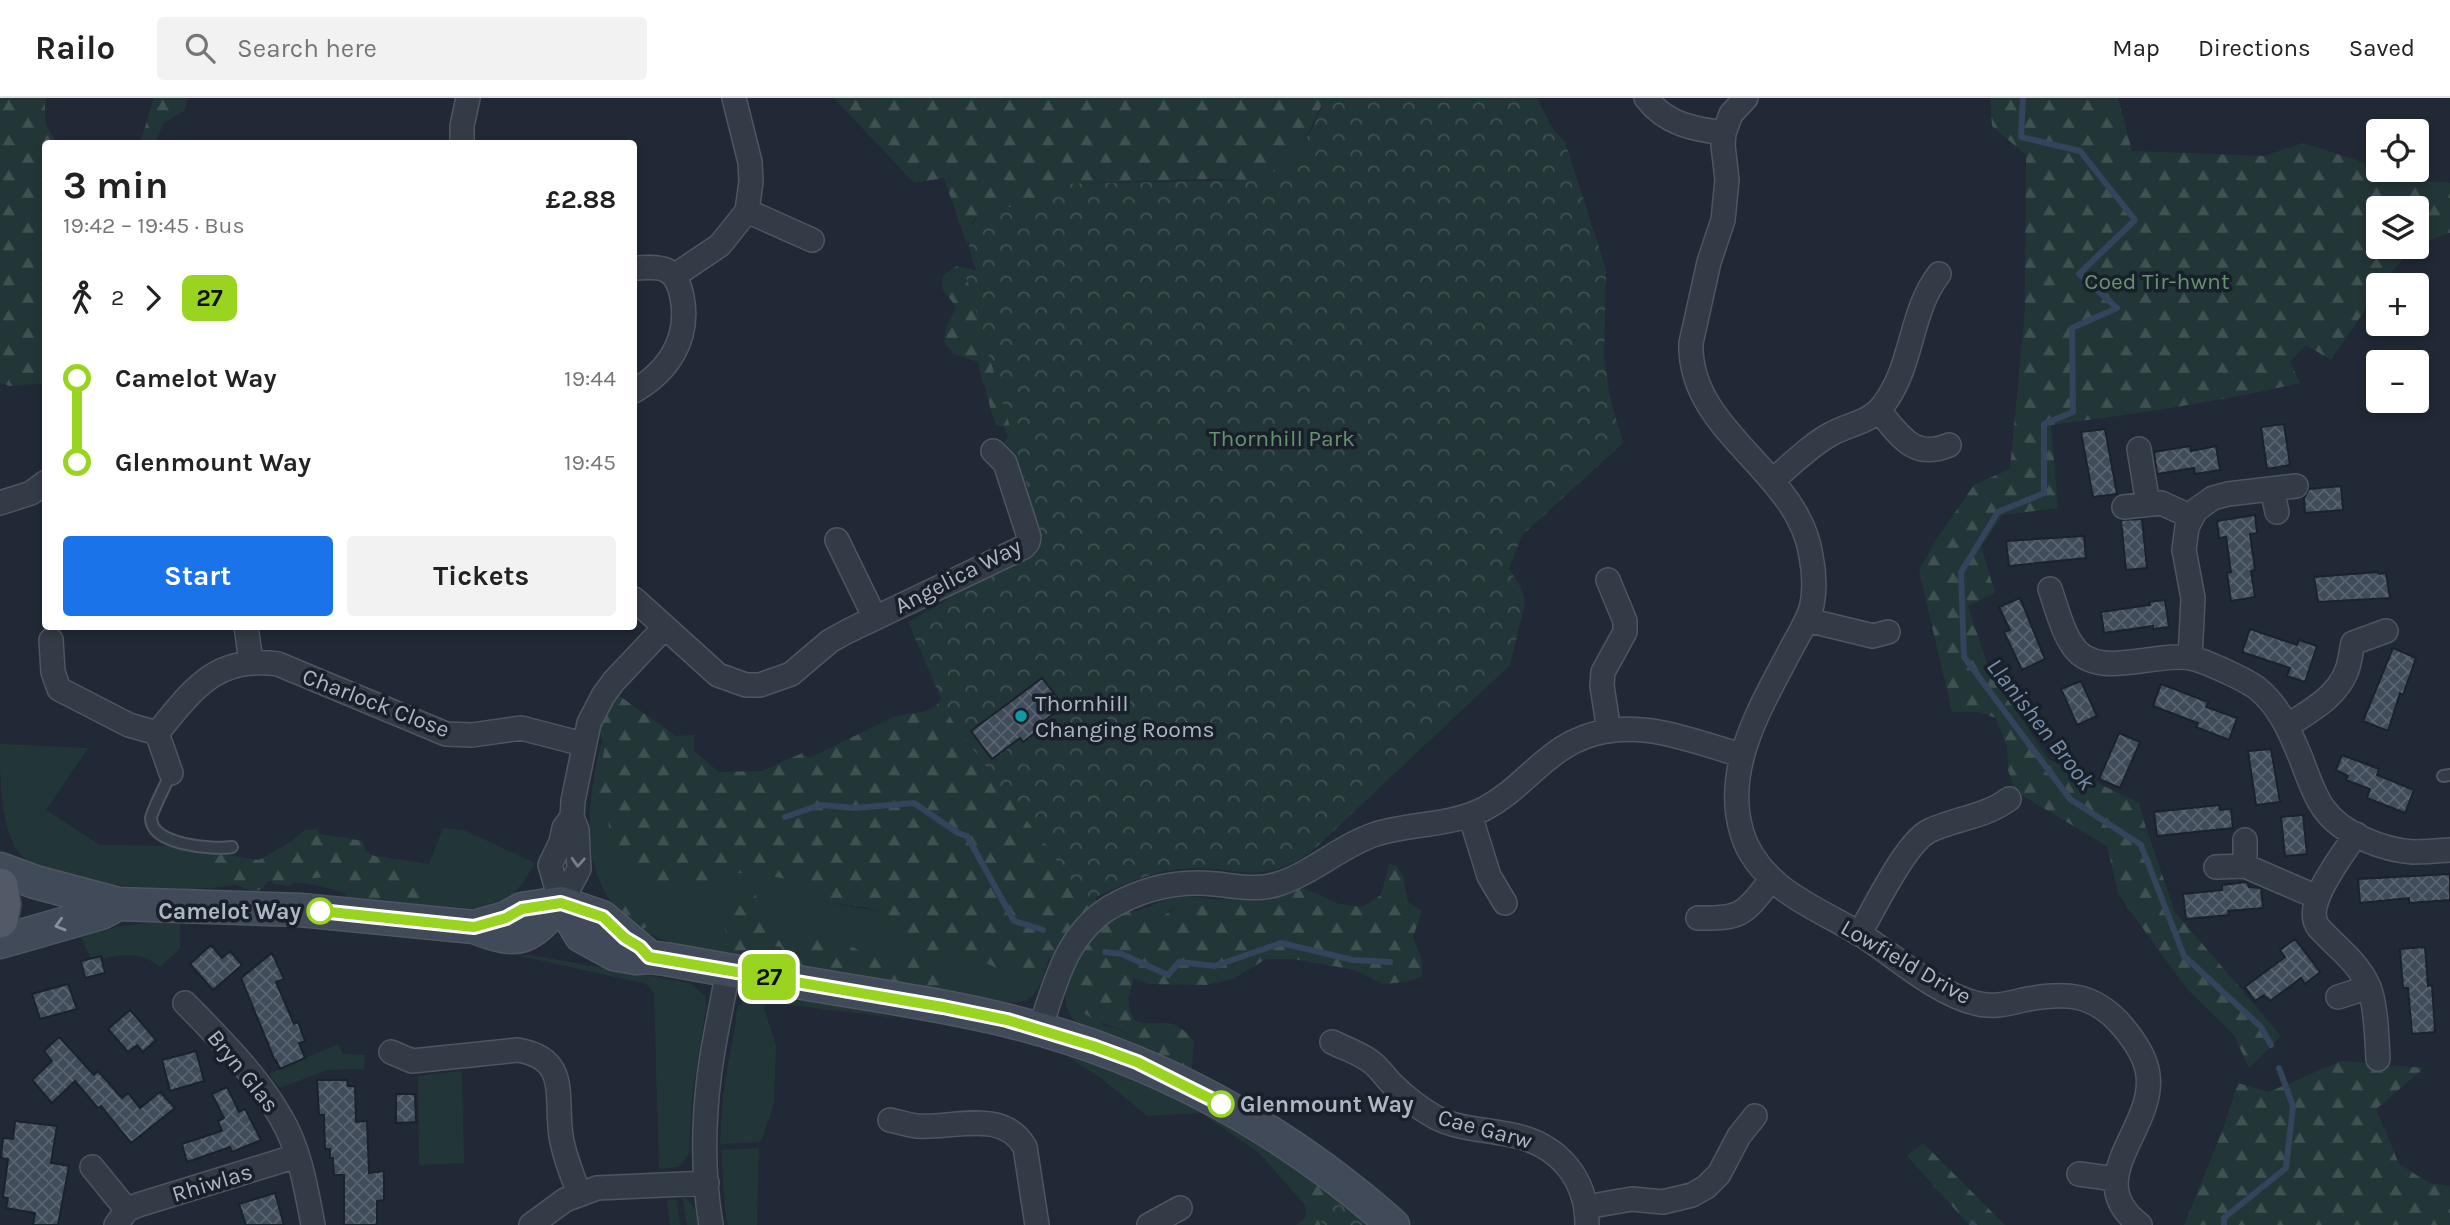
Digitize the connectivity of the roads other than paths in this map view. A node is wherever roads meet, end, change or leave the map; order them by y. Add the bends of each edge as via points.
1 (468, 98) edge
2 (734, 98) edge
3 (1646, 98) edge
4 (1746, 98) edge
5 (1724, 133) junction
6 (463, 140) edge
7 (747, 211) junction
8 (812, 240) dead end
9 (637, 268) edge
10 (1939, 274) dead end
11 (674, 276) junction
12 (637, 389) edge
13 (1879, 411) junction
14 (1949, 445) dead end
15 (2139, 449) dead end
16 (993, 451) dead end
17 (1772, 481) junction
18 (42, 485) edge
19 (2296, 486) dead end
20 (2272, 489) junction
21 (0, 502) edge
22 (2148, 504) junction
23 (2124, 507) dead end
24 (2277, 512) dead end
25 (2192, 517) junction
26 (837, 540) dead end
27 (1608, 580) dead end
28 (2050, 589) dead end
29 (637, 602) edge
30 (875, 618) junction
31 (1807, 620) junction
32 (664, 628) junction
33 (247, 630) edge
34 (2386, 631) dead end
35 (1888, 632) dead end
36 (51, 640) dead end
37 (2190, 658) junction
38 (251, 662) junction
39 (2287, 726) junction
40 (1609, 730) junction
41 (157, 733) junction
42 (583, 744) junction
43 (1741, 755) junction
44 (171, 773) joint
45 (2008, 799) dead end
46 (1470, 815) junction
47 (2356, 834) junction
48 (2245, 840) dead end
49 (232, 847) dead end
50 (2450, 850) edge
51 (2245, 866) junction
52 (2216, 867) dead end
53 (0, 869) edge
54 (1772, 879) junction
55 (0, 886) edge
56 (2318, 897) junction
57 (561, 903) junction
58 (1505, 903) dead end
59 (118, 904) junction
60 (1698, 918) dead end
61 (0, 920) edge
62 (1860, 934) junction
63 (0, 942) edge
64 (728, 970) junction
65 (2369, 986) junction
66 (2338, 997) dead end
67 (185, 1003) dead end
68 (1040, 1029) junction
69 (1332, 1042) dead end
70 (391, 1052) dead end
71 (2378, 1059) dead end
72 (1755, 1116) dead end
73 (890, 1119) dead end
74 (297, 1156) junction
75 (92, 1167) dead end
76 (2079, 1174) dead end
77 (2115, 1179) junction
78 (707, 1183) junction
79 (579, 1193) junction
80 (1180, 1208) dead end
81 (1587, 1216) edge
82 (122, 1217) edge
83 (313, 1225) edge
84 (531, 1225) edge
85 (711, 1225) edge
86 (1037, 1225) edge
87 (1149, 1225) edge
88 (1393, 1225) edge
89 (2140, 1225) edge

1 - 6 street
2 - 7 street via 750,162
3 - 5 street via 1677,124
4 - 5 street via 1731,114
5 - 17 street, Lowfield Drive via 1726,202 1690,358 1705,400
7 - 8 street
7 - 11 street via 720,245
9 - 11 street via 659,268
10 - 13 street via 1917,317 1895,386
11 - 12 street via 680,286 685,322 680,340 662,370
13 - 14 street via 1912,446 1934,451
13 - 17 street via 1831,434
15 - 22 street
16 - 30 street, Angelica Way via 1005,463 1028,542
17 - 31 street, Lowfield Drive via 1807,538 1813,580
18 - 21 street
19 - 20 street
20 - 24 street
20 - 25 street via 2213,498
22 - 23 street
22 - 25 street via 2161,503
25 - 37 street via 2184,550 2193,597
26 - 30 street, Angelica Way
27 - 40 street via 1625,621 1625,632 1603,672
28 - 37 street via 2071,644 2084,657 2101,664
29 - 32 street, Angelica Way
30 - 32 street, Angelica Way via 830,641 791,674 760,685 718,676
31 - 35 street via 1873,636
31 - 43 street, Lowfield Drive
32 - 42 street via 603,696
33 - 38 street
34 - 39 street via 2347,638 2347,670 2336,690
36 - 41 street via 59,689 129,725
37 - 39 street via 2257,688
38 - 41 street, Charlock Close via 205,679
38 - 42 street, Charlock Close via 278,664 446,734 522,728
39 - 47 street via 2325,811
40 - 43 street via 1656,732
40 - 46 street via 1560,748 1505,795
41 - 44 street
42 - 57 street via 572,817 550,865
43 - 54 street, Lowfield Drive via 1736,786 1739,824 1749,850
44 - 49 lane via 151,819 155,827 162,835 195,848
45 - 62 street via 1919,839
46 - 58 street via 1489,876
46 - 68 street via 1375,834 1275,885 1253,889 1178,884 1123,901 1078,934
47 - 50 street via 2381,846 2411,852
47 - 56 street
48 - 51 street
51 - 52 street
51 - 56 street
53 - 59 street
54 - 60 street via 1736,916
54 - 62 street, Lowfield Drive via 1806,905
55 - 61 main road
56 - 65 street via 2317,926 2353,961
57 - 59 street via 532,934 511,937 474,927 300,910
57 - 64 street via 581,936 614,954
59 -> 63 street
62 - 77 street, Lowfield Drive via 1961,999 1993,1006 2044,996 2076,996 2103,1008 2120,1023 2143,1057 2148,1088
64 - 68 street via 943,1007
64 - 78 street via 709,1077 704,1148
65 - 66 street
65 - 71 street
67 - 74 street, Bryn Glas via 268,1096
68 - 88 street via 1137,1062 1244,1115 1315,1162
69 - 81 street, Cae Garw via 1370,1061 1406,1098 1436,1118 1542,1144 1568,1166 1583,1193
70 - 79 street via 412,1061 518,1050 535,1053 548,1062 556,1073 564,1153
72 - 81 street, Cae Garw via 1706,1187 1663,1202 1632,1199
73 - 86 street via 917,1126 973,1123 1008,1129 1025,1147
74 - 82 street, Rhiwlas via 138,1205
74 - 83 street, Bryn Glas
75 - 82 street, Rhiwlas
76 - 77 street
77 - 89 street via 2119,1202
78 - 79 street via 608,1187
78 - 85 street
79 - 84 street
80 - 87 street

